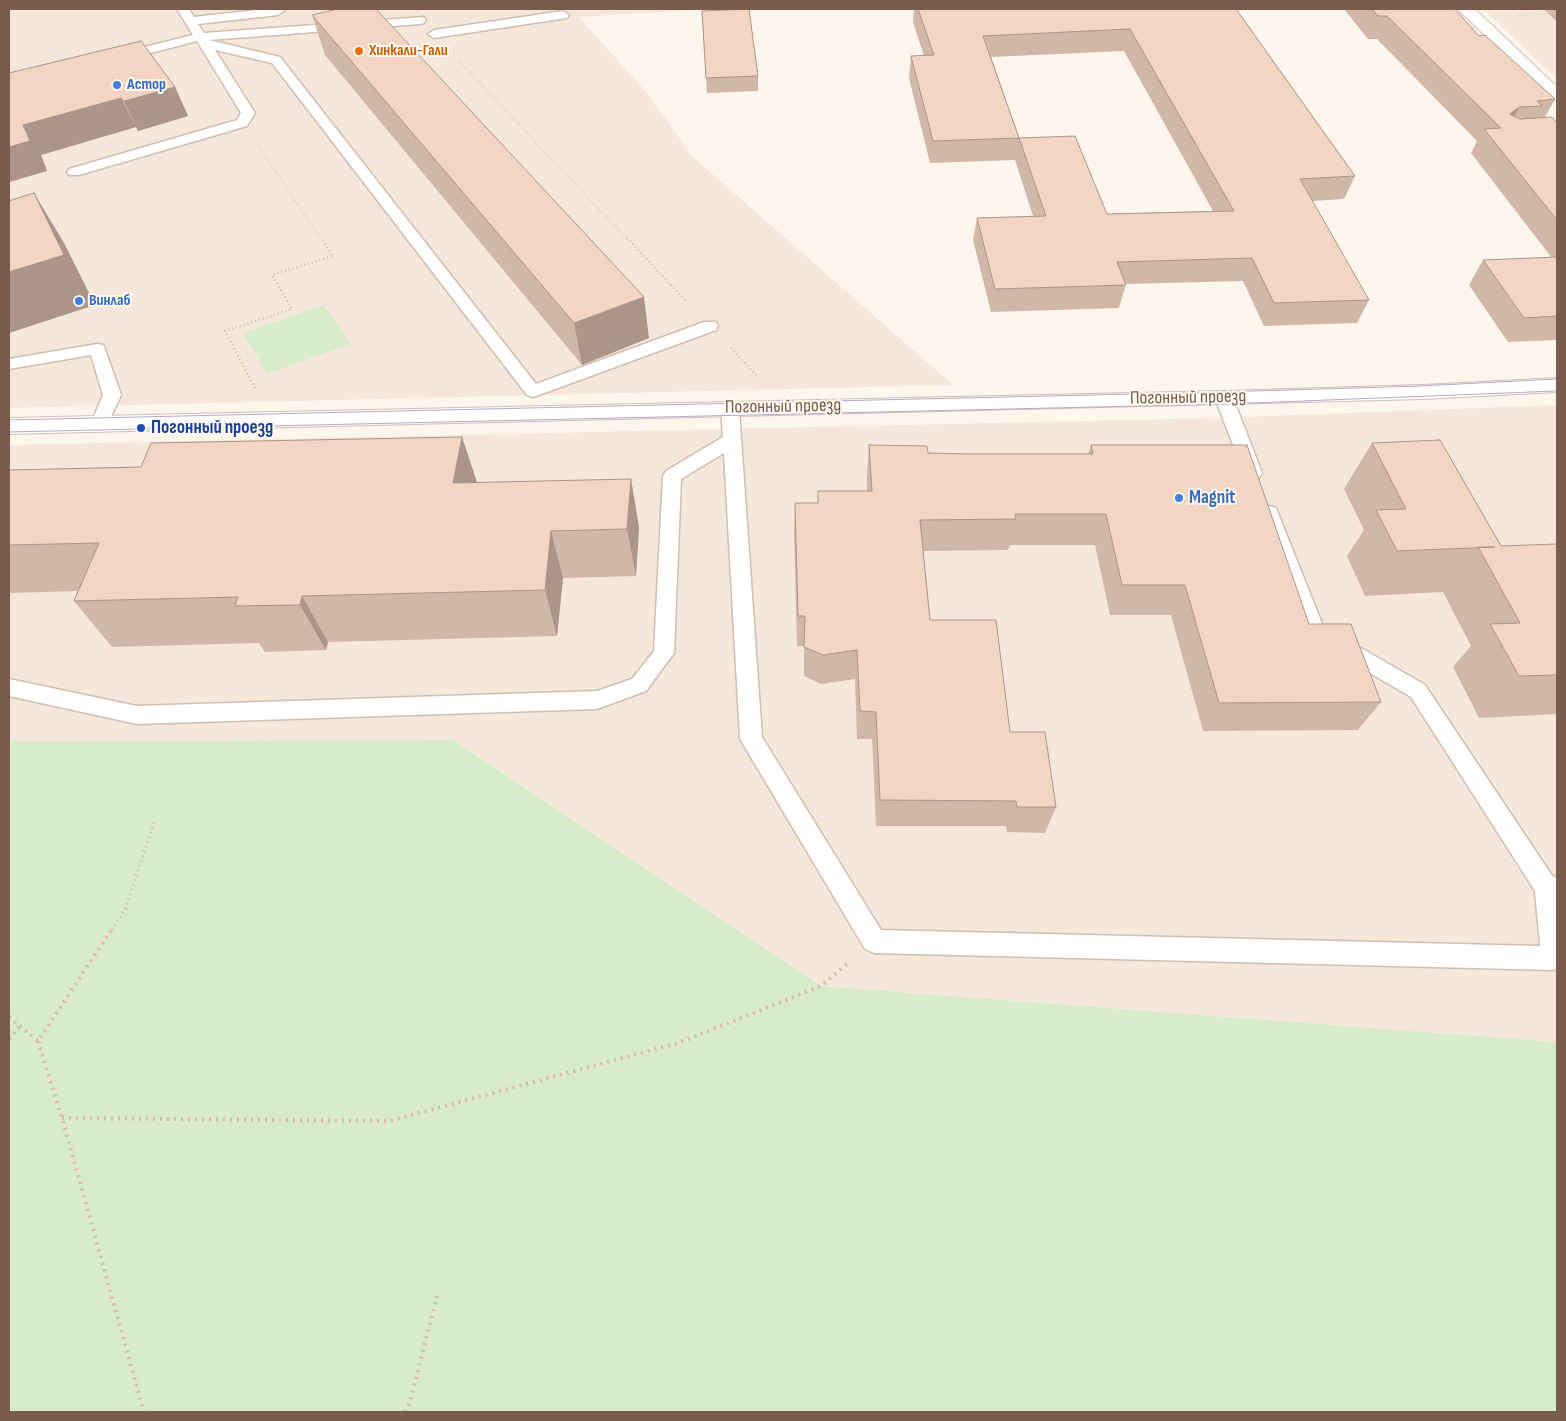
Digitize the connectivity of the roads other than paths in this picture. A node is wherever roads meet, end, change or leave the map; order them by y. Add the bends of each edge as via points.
1 (183, 9) edge
2 (414, 9) edge
3 (1466, 9) edge
4 (278, 11) dead end
5 (563, 15) dead end
6 (420, 20) junction
7 (191, 21) junction
8 (202, 41) junction
9 (104, 62) edge
10 (1557, 96) edge
11 (74, 172) dead end
12 (710, 326) road end
13 (9, 364) edge
14 (1557, 385) edge
15 (1224, 398) junction
16 (730, 409) junction
17 (100, 423) junction
18 (9, 426) edge
19 (732, 440) junction
20 (9, 688) edge
21 (1552, 888) edge
22 (1555, 960) edge

1 - 7 lane
2 - 6 lane
3 - 10 street
4 - 7 lane
5 - 6 lane via 438,38
6 - 8 lane
7 - 8 lane
8 - 9 lane
8 - 11 lane via 248,113 242,123
8 - 12 lane via 276,60 533,391
13 - 17 lane via 97,349 112,395
14 - 15 street, Погонный проезд
15 - 16 street, Погонный проезд
15 - 21 lane via 1316,631 1418,691
16 - 17 street, Погонный проезд
16 - 19 lane
17 - 18 street, Погонный проезд
19 - 20 lane via 672,476 664,653 639,686 597,700 137,715
19 - 22 lane via 751,739 874,942
21 - 22 lane

